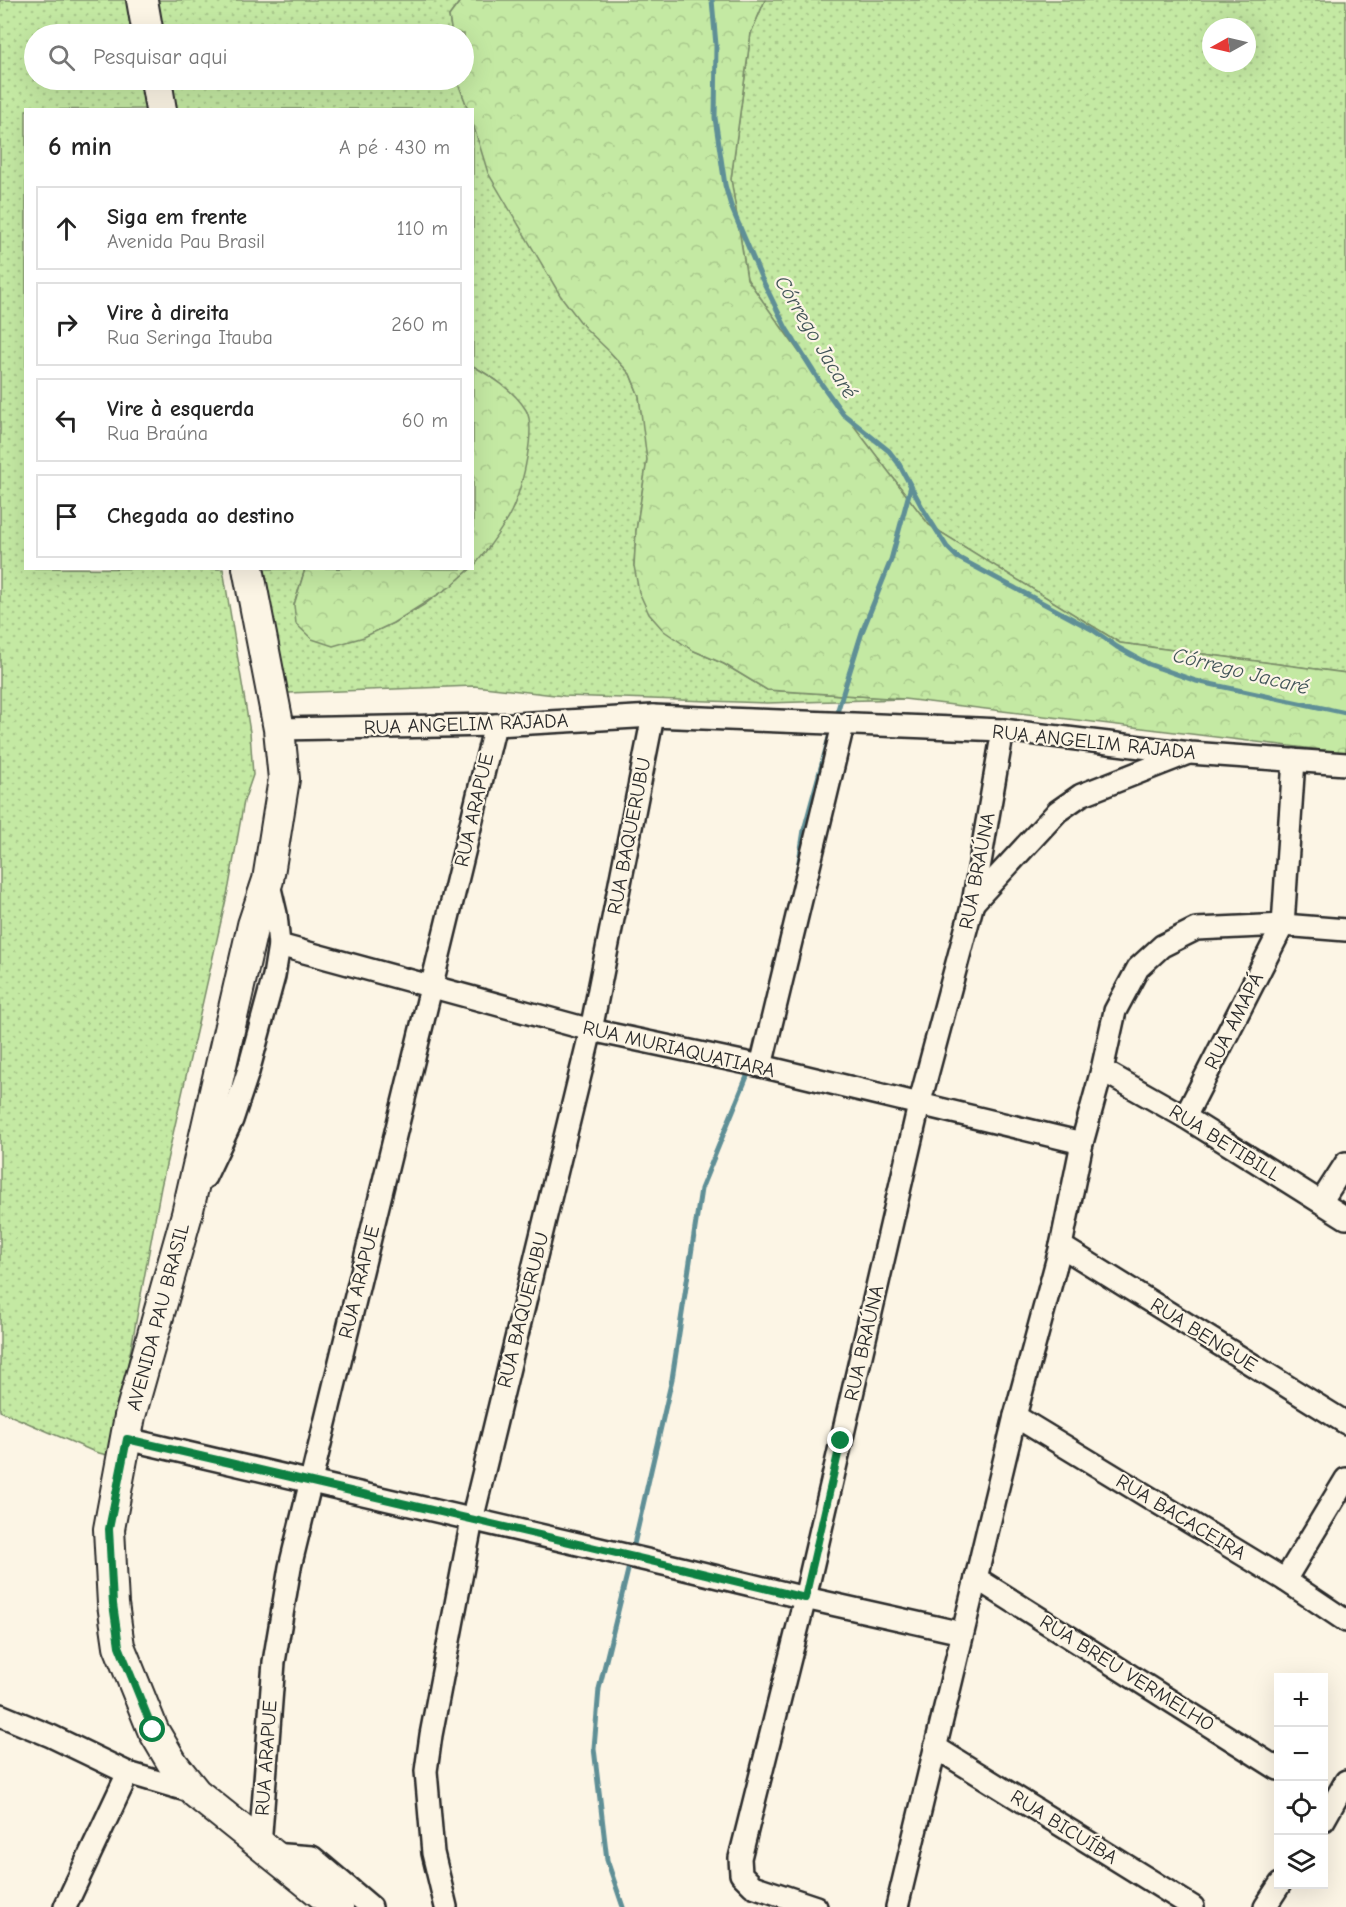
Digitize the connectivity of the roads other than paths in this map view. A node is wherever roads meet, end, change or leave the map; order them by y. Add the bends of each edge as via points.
1 (142, 0) edge
2 (146, 24) edge
3 (158, 90) edge
4 (161, 108) edge
5 (248, 570) edge
6 (653, 716) junction
7 (495, 725) junction
8 (835, 725) junction
9 (279, 729) junction
10 (1004, 730) junction
11 (1190, 753) junction
12 (1294, 760) junction
13 (1346, 764) edge
14 (268, 880) junction
15 (973, 903) junction
16 (1283, 925) junction
17 (1346, 930) edge
18 (279, 945) junction
19 (432, 987) junction
20 (591, 1030) junction
21 (752, 1064) junction
22 (1102, 1070) junction
23 (919, 1105) junction
24 (1185, 1117) junction
25 (1082, 1143) junction
26 (1346, 1163) edge
27 (1321, 1202) junction
28 (187, 1214) junction
29 (1346, 1218) edge
30 (1061, 1246) junction
31 (1015, 1416) junction
32 (1346, 1423) edge
33 (127, 1439) junction
34 (1346, 1479) edge
35 (309, 1483) junction
36 (472, 1520) junction
37 (976, 1578) junction
38 (1285, 1580) junction
39 (805, 1598) junction
40 (1346, 1621) edge
41 (962, 1633) junction
42 (0, 1715) edge
43 (935, 1747) junction
44 (1274, 1766) edge
45 (128, 1773) junction
46 (1346, 1781) edge
47 (196, 1793) junction
48 (1328, 1806) edge
49 (265, 1850) junction
50 (1277, 1889) edge
51 (65, 1907) edge
52 (338, 1907) edge
53 (371, 1907) edge
54 (446, 1907) edge
55 (816, 1907) edge
56 (897, 1907) edge
57 (1193, 1907) edge
58 (1265, 1907) edge

1 - 2 main road
3 - 4 main road
5 - 9 main road, AVENIDA PAU BRASIL
6 - 7 street, RUA ANGELIM RAJADA
6 - 8 street, RUA ANGELIM RAJADA
6 - 20 street, RUA BAQUERUBU
7 - 9 street, RUA ANGELIM RAJADA
7 - 19 street, RUA ARAPUE
8 - 10 street, RUA ANGELIM RAJADA
8 - 21 street
9 - 14 main road, AVENIDA PAU BRASIL via 284,779
10 - 11 street, RUA ANGELIM RAJADA
10 - 15 street, RUA BRAÚNA
11 - 12 street, RUA ANGELIM RAJADA
11 - 15 street via 1081,795 1058,811
12 - 13 street, RUA ANGELIM RAJADA
12 - 16 street
14 - 18 street, AVENIDA PAU BRASIL
14 - 28 main road, AVENIDA PAU BRASIL via 253,925
15 - 23 street, RUA BRAÚNA
16 - 17 street
16 - 22 street via 1196,929 1162,946 1138,968 1115,1011
16 - 24 street, RUA AMAPÁ
18 - 19 street, RUA MURIAQUATIARA
18 - 28 street, AVENIDA PAU BRASIL via 274,976 232,1120
19 - 20 street, RUA MURIAQUATIARA
19 - 35 street, RUA ARAPUE
20 - 21 street, RUA MURIAQUATIARA
20 - 36 street, RUA BAQUERUBU
21 - 23 street, RUA MURIAQUATIARA
22 - 24 street, RUA BETIBILL
22 - 25 street
23 - 25 street, RUA MURIAQUATIARA
23 - 39 street, RUA BRAÚNA
24 - 27 street, RUA BETIBILL
25 - 30 street
26 - 27 street
27 - 29 street, RUA BETIBILL
28 - 33 main road, AVENIDA PAU BRASIL via 130,1416
30 - 31 street
30 - 32 street, RUA BENGUE
31 - 37 street
31 - 38 street, RUA BACACEIRA
33 - 35 street
33 - 47 main road, AVENIDA PAU BRASIL via 109,1529 119,1646 153,1730 172,1764
34 - 38 street
35 - 36 street
35 - 49 street, RUA ARAPUE via 274,1662
36 - 39 street
36 - 54 street, RUA BAQUERUBU via 426,1771 433,1853
37 - 41 street
37 - 44 street, RUA BREU VERMELHO
38 - 40 street, RUA BACACEIRA
39 - 41 street
39 - 55 street, RUA BRAÚNA via 740,1858 741,1874 753,1886
41 - 43 street
42 - 45 street
43 - 56 street
43 - 57 street, RUA BICUÍBA
45 - 47 street
45 - 51 street
46 - 48 street
47 - 49 main road, AVENIDA PAU BRASIL
49 - 52 main road, AVENIDA PAU BRASIL
49 - 53 street via 312,1857
50 - 58 street

